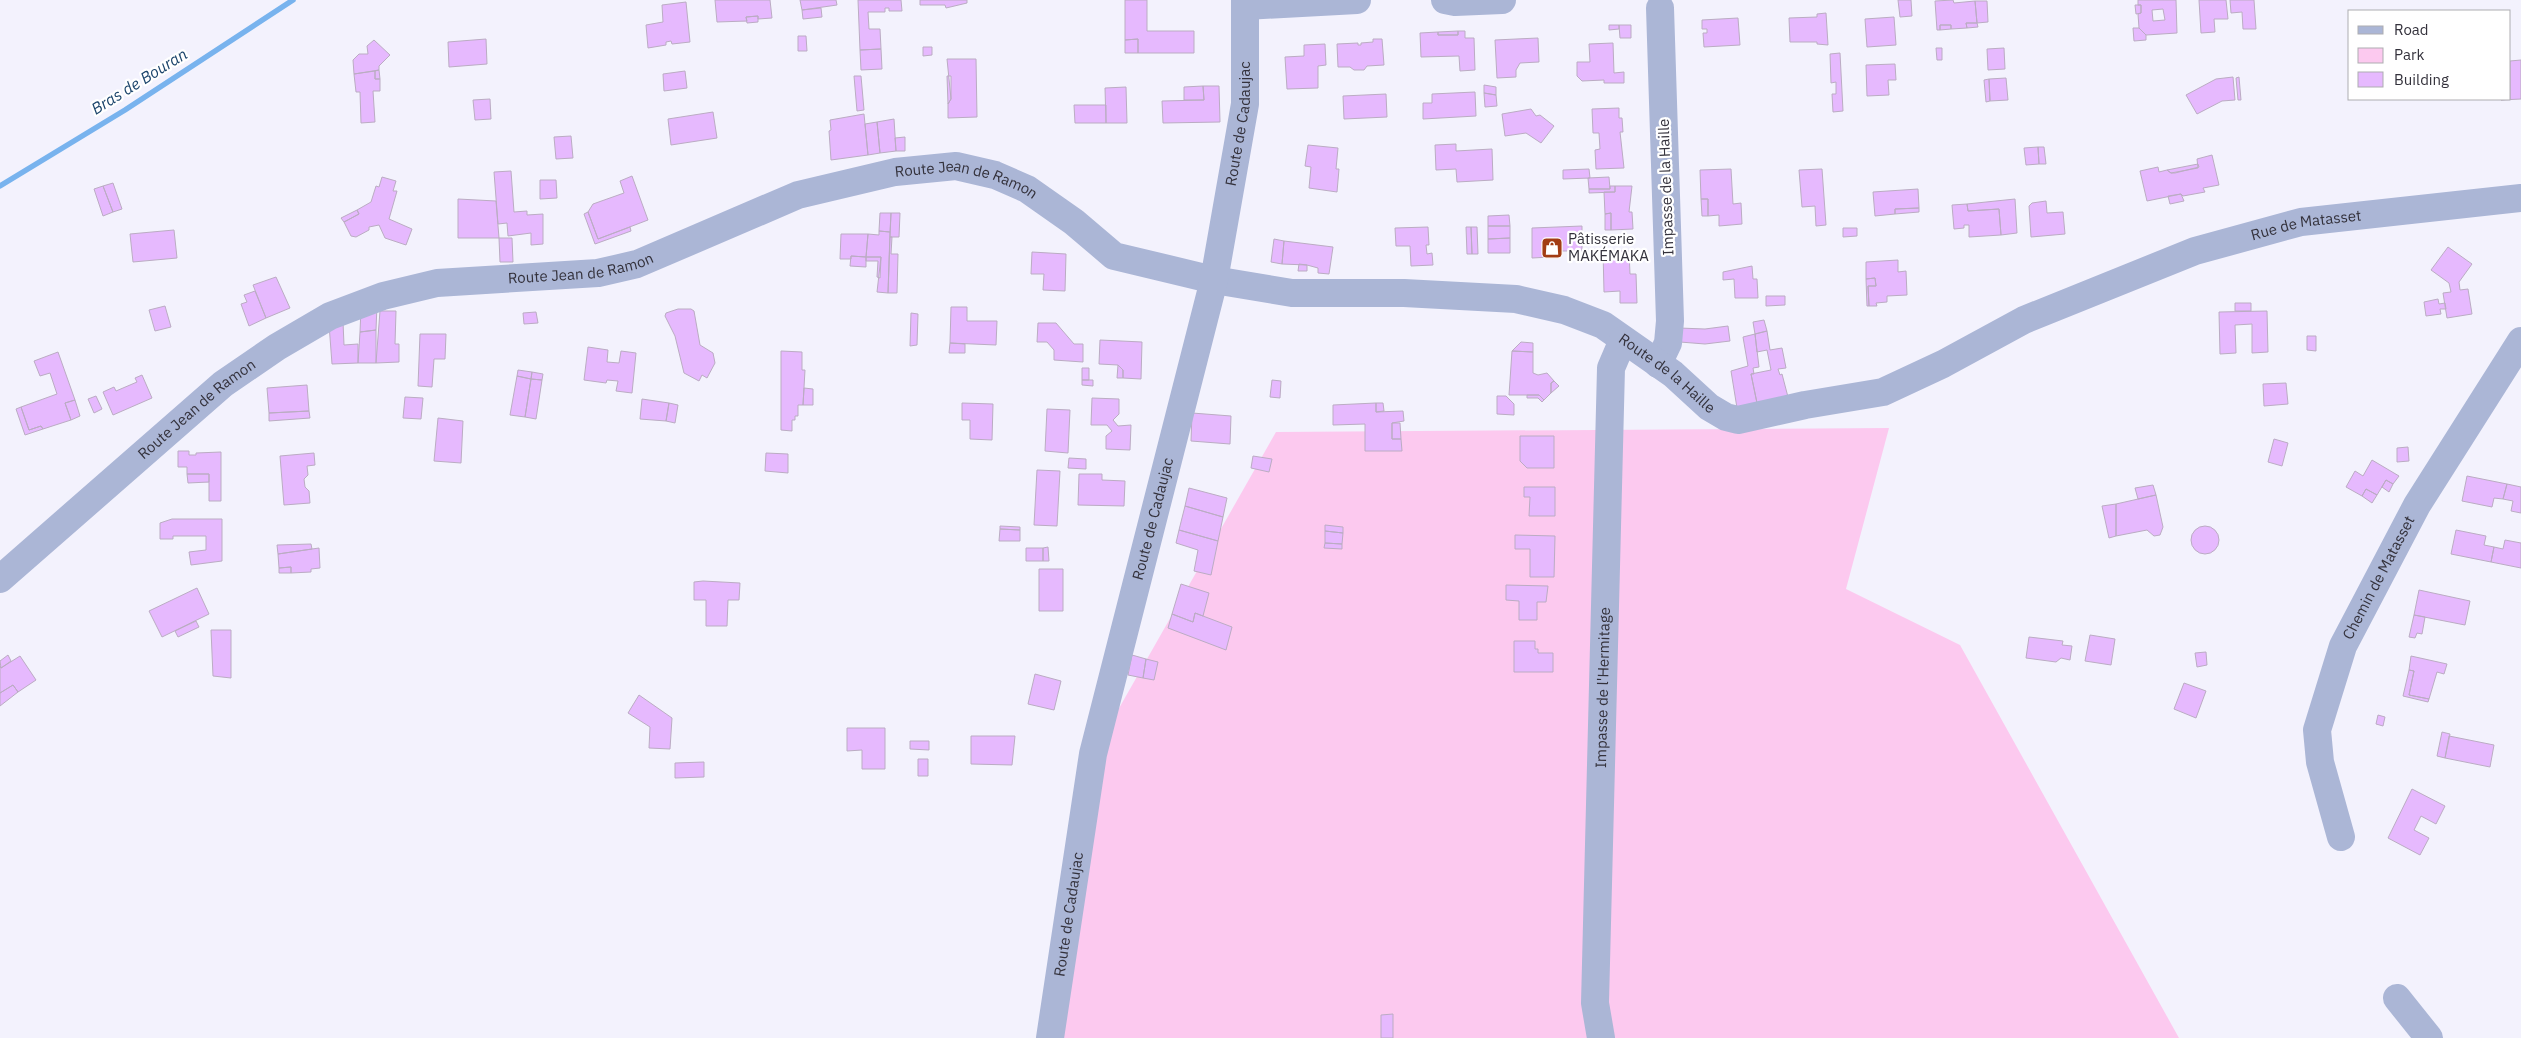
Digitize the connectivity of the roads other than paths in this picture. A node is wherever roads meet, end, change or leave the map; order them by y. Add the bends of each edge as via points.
1 (1357, 0) edge
2 (1445, 0) edge
3 (1502, 0) edge
4 (1245, 3) edge
5 (1660, 8) dead end
6 (2521, 198) edge
7 (1214, 280) junction
8 (2102, 289) joint
9 (1623, 340) junction
10 (2521, 342) edge
11 (1658, 364) junction
12 (0, 579) edge
13 (2341, 837) dead end
14 (2396, 998) dead end
15 (1050, 1038) edge
16 (1600, 1038) edge
17 (2429, 1038) edge

1 - 4 street
2 - 3 street
4 - 7 street, Route de Cadaujac via 1245,104
5 - 11 street, Impasse de la Haille via 1670,321 1668,343
6 - 8 street, Rue de Matasset via 2301,222 2195,251
7 - 9 street, Route de la Haille via 1292,293 1404,293 1516,299 1564,310 1602,325
7 - 12 street, Route Jean de Ramon via 1114,256 1074,222 1027,189 995,175 956,166 895,172 798,195 637,264 598,273 437,283 383,296 330,316 223,384
7 - 15 street, Route de Cadaujac via 1093,754
8 - 11 street, Route de la Haille via 2024,320 1883,392 1738,420 1709,407 1674,374
9 - 11 street, Route de la Haille
9 - 16 street, Impasse de l'Hermitage via 1611,368 1595,1003
10 - 13 street, Chemin de Matasset via 2417,505 2343,646 2317,730 2320,762
14 - 17 street

